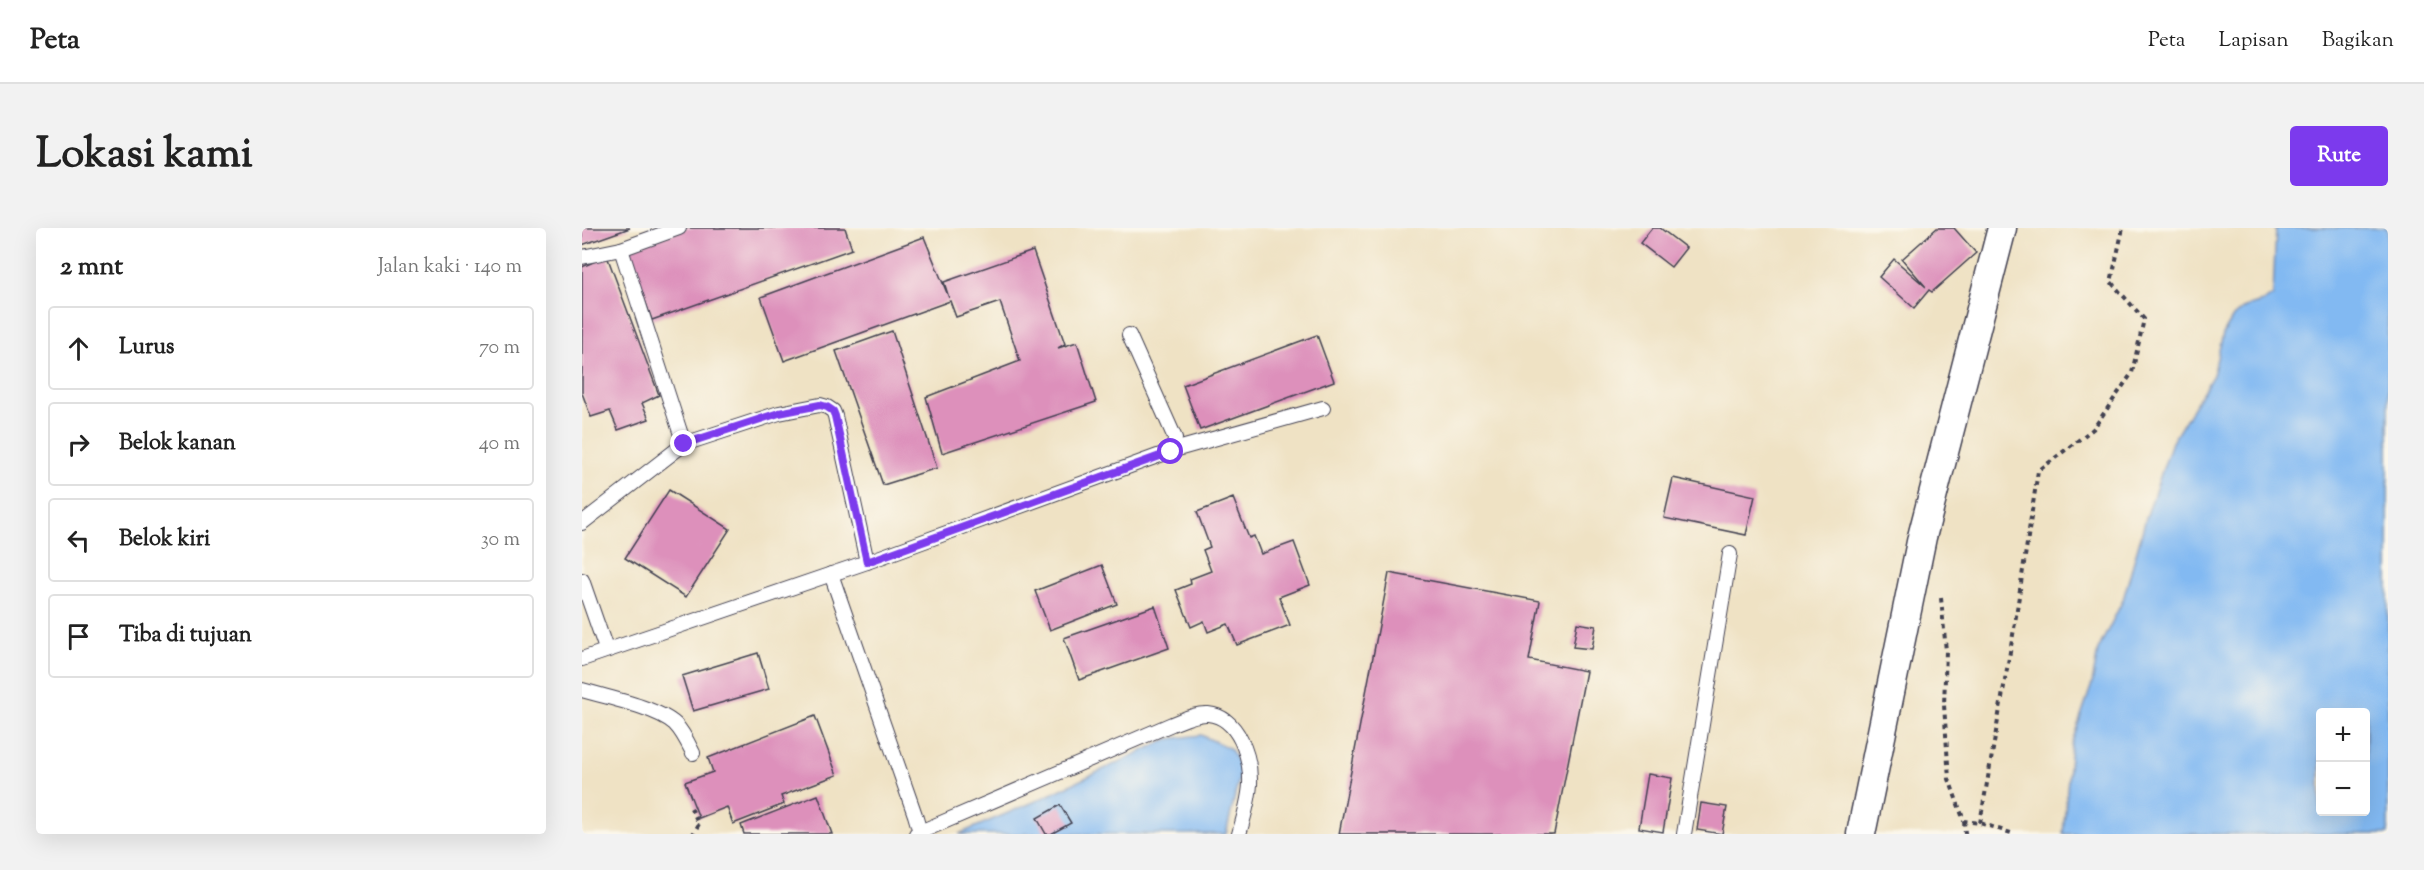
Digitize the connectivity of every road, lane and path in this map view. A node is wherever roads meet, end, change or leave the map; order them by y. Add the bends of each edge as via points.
1 (680, 228) edge
2 (2002, 228) edge
3 (2123, 228) edge
4 (621, 249) junction
5 (582, 257) edge
6 (1129, 335) dead end
7 (1323, 408) dead end
8 (684, 444) junction
9 (1174, 450) junction
10 (582, 523) edge
11 (1730, 554) dead end
12 (867, 562) junction
13 (831, 574) junction
14 (582, 580) edge
15 (1941, 594) dead end
16 (606, 649) junction
17 (582, 659) edge
18 (582, 690) edge
19 (693, 753) dead end
20 (691, 808) dead end
21 (1964, 821) junction
22 (1980, 823) junction
23 (918, 833) edge
24 (693, 834) edge
25 (1239, 834) edge
26 (1684, 834) edge
27 (1861, 834) edge
28 (1965, 834) edge
29 (2014, 834) edge

1 - 4 lane
2 - 27 street via 1922,537
3 - 22 path via 2112,282 2144,319 2132,373 2093,429 2038,471
4 - 5 lane
4 - 8 lane
6 - 9 lane via 1175,438
7 - 9 lane
8 - 10 lane
8 - 12 lane via 779,413 827,407 835,416
9 - 12 lane
11 - 26 lane
12 - 13 lane
13 - 16 lane
13 - 23 lane
14 - 16 lane
15 - 21 path via 1949,779
16 - 17 lane
18 - 19 lane via 667,719 681,732
20 - 24 path via 699,824
21 - 22 path
21 - 28 path
22 - 29 path
23 - 25 lane via 1172,724 1208,714 1232,725 1247,758 1250,782

